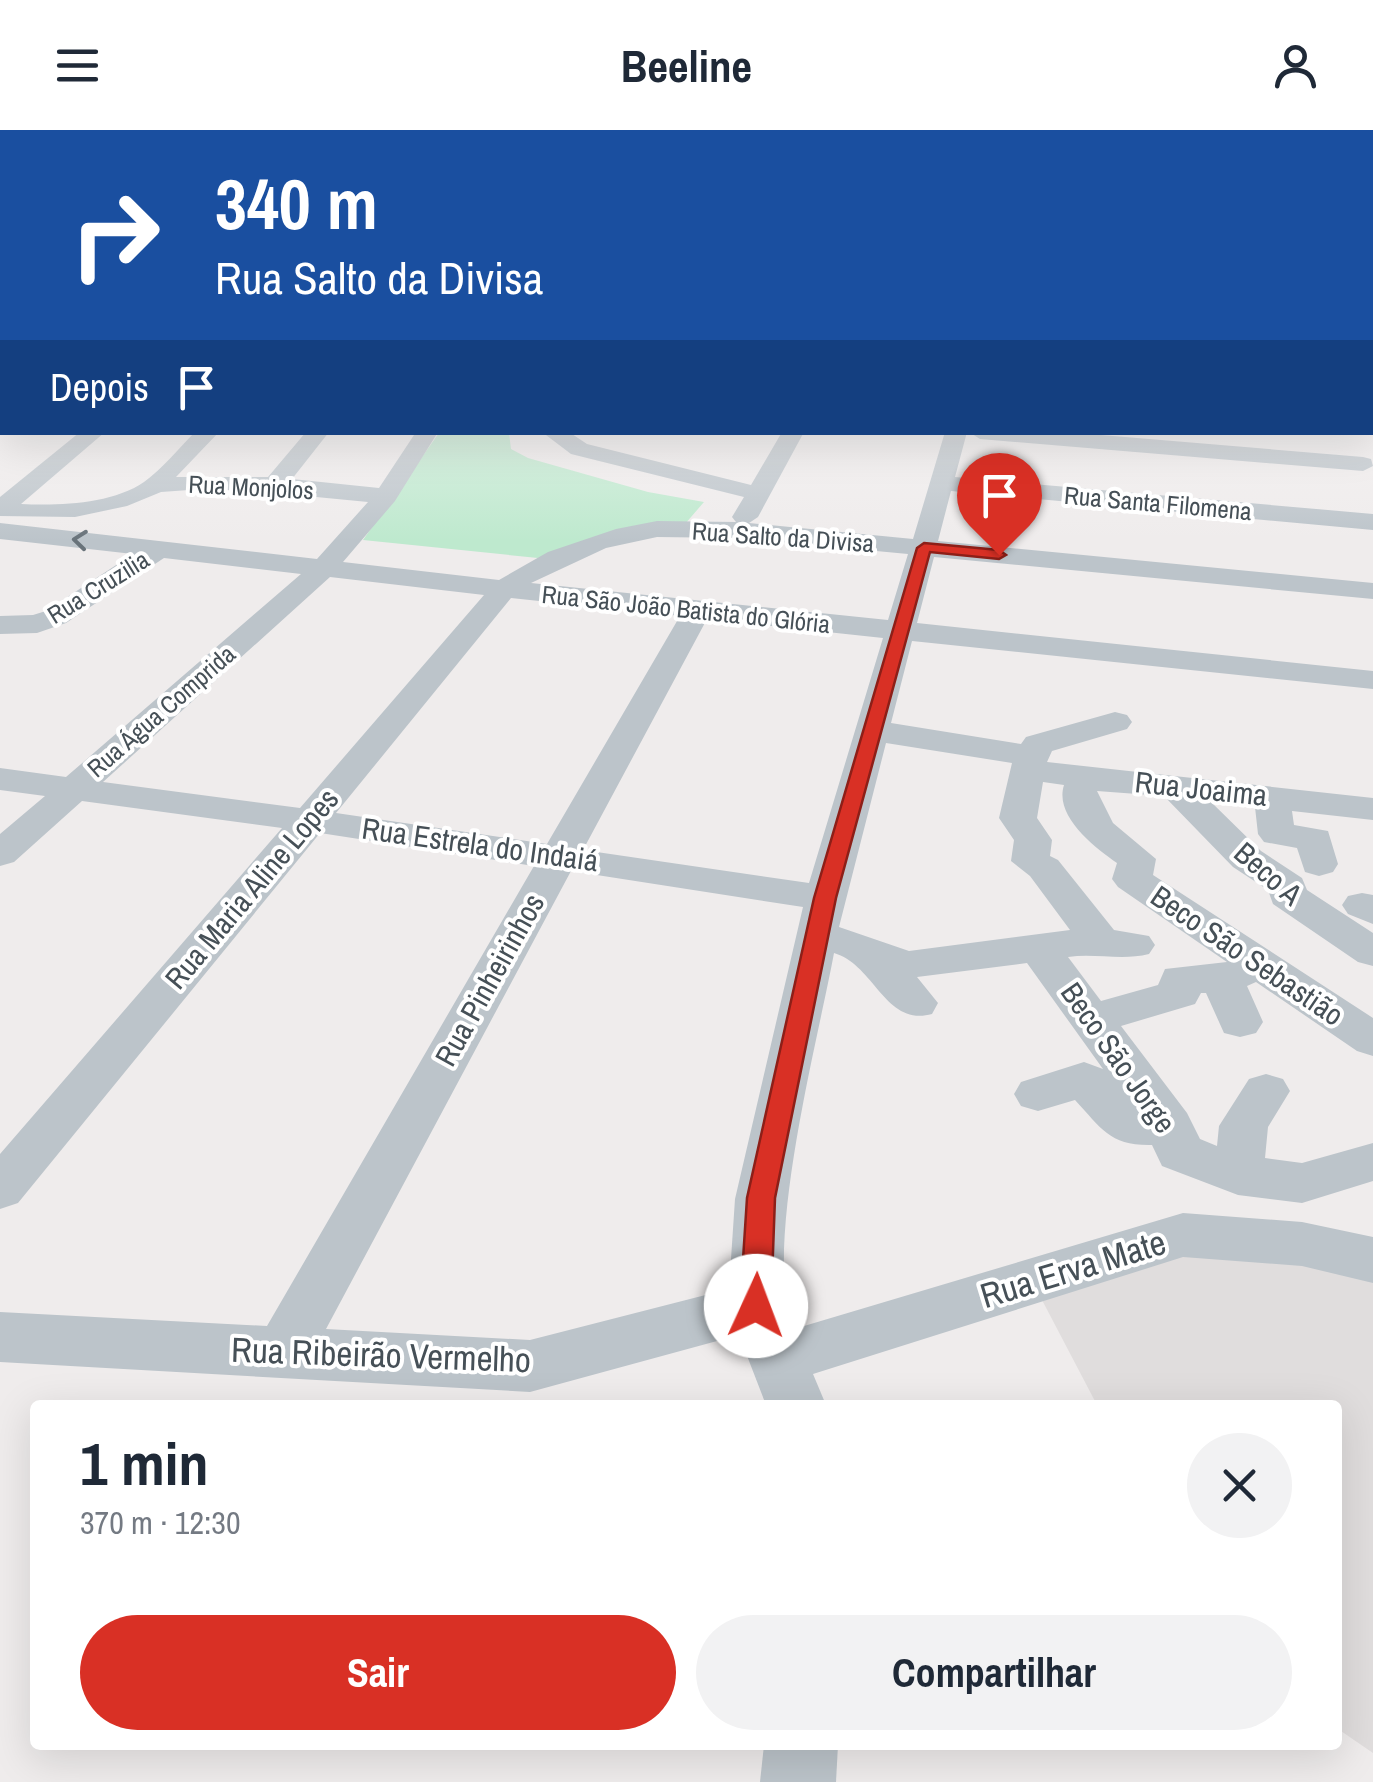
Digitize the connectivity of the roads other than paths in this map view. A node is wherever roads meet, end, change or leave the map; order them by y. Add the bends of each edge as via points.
1 (91, 435) edge
2 (205, 435) edge
3 (316, 435) edge
4 (424, 435) edge
5 (558, 435) edge
6 (792, 435) edge
7 (955, 435) edge
8 (1008, 435) edge
9 (1352, 435) edge
10 (1368, 473) edge
11 (942, 483) junction
12 (154, 485) junction
13 (273, 487) junction
14 (759, 494) junction
15 (386, 496) junction
16 (3, 520) edge
17 (1373, 522) edge
18 (736, 530) junction
19 (159, 548) junction
20 (924, 548) junction
21 (323, 569) junction
22 (504, 589) junction
23 (1373, 591) edge
24 (698, 609) junction
25 (0, 625) edge
26 (900, 632) junction
27 (1373, 680) edge
28 (1115, 722) dead end
29 (874, 731) junction
30 (1030, 764) junction
31 (0, 778) edge
32 (1090, 778) junction
33 (1173, 785) junction
34 (76, 786) junction
35 (1272, 796) junction
36 (1373, 809) edge
37 (309, 820) junction
38 (0, 854) edge
39 (559, 856) junction
40 (1319, 864) dead end
41 (821, 918) junction
42 (1040, 950) junction
43 (868, 951) junction
44 (1373, 952) edge
45 (1262, 964) junction
46 (1218, 979) junction
47 (916, 1002) dead end
48 (1092, 1019) junction
49 (1240, 1022) dead end
50 (1373, 1040) edge
51 (1266, 1091) dead end
52 (1038, 1094) dead end
53 (1170, 1126) junction
54 (1373, 1162) edge
55 (1238, 1175) junction
56 (1302, 1183) junction
57 (0, 1190) edge
58 (1302, 1244) junction
59 (1373, 1260) edge
60 (756, 1306) junction
61 (0, 1336) edge
62 (283, 1352) junction
63 (787, 1382) edge
64 (801, 1750) edge
65 (798, 1782) edge

1 - 16 street
2 - 12 street
3 - 13 street
4 - 15 street, Rua Água Comprida
5 - 14 street via 579,449
6 - 14 street
7 - 11 street
8 - 10 street
9 - 10 street
11 - 17 street, Rua Santa Filomena
11 - 20 street
12 - 13 street, Rua Monjolos
12 - 16 street, Rua Monjolos via 132,496
13 - 15 street, Rua Monjolos
14 - 18 street
15 - 21 street, Rua Água Comprida
19 -> 16 street, Rua São João Batista do Glória
18 - 20 street, Rua Salto da Divisa
18 - 22 street, Rua Salto da Divisa via 657,529 620,538 540,564
19 - 21 street, Rua São João Batista do Glória
19 - 25 street, Rua Cruzilia via 56,617
20 - 23 street, Rua Salto da Divisa
20 - 26 street
21 - 22 street, Rua São João Batista do Glória
21 - 34 street, Rua Água Comprida
22 - 24 street, Rua São João Batista do Glória
22 - 37 street, Rua Maria Aline Lopes
24 - 26 street, Rua São João Batista do Glória
24 - 39 street, Rua Pinheirinhos
26 - 27 street, Rua São João Batista do Glória
26 - 29 street
28 - 30 street via 1038,744
29 - 30 street, Rua Joaima via 977,745
29 - 41 street
30 - 32 street, Rua Joaima
30 - 42 street, Rua Estrela do Indaiá via 1018,818 1033,840 1030,861 1118,944
31 - 34 street, Rua Estrela do Indaiá
32 - 33 street, Rua Joaima
32 - 45 street, Beco São Sebastião via 1079,789 1082,809 1097,832 1137,860 1132,878
33 - 35 street, Rua Joaima
33 - 44 street, Beco A via 1247,859 1288,886 1288,894
34 - 37 street, Rua Estrela do Indaiá
34 - 38 street, Rua Água Comprida
35 - 36 street, Rua Joaima via 1332,814
35 - 40 street via 1277,834 1314,839
37 - 39 street, Rua Estrela do Indaiá
37 - 57 street, Rua Maria Aline Lopes
39 - 41 street, Rua Estrela do Indaiá
39 - 62 street, Rua Pinheirinhos
41 - 43 street, Rua Estrela do Indaiá
41 - 60 street via 761,1198
42 - 43 street, Rua Estrela do Indaiá via 906,964
42 - 48 street, Beco São Jorge
43 - 47 street
45 - 46 street
45 - 50 street, Beco São Sebastião
46 - 48 street via 1180,978 1179,994
46 - 49 street
48 - 53 street, Beco São Jorge
51 - 55 street via 1244,1126
52 - 53 street via 1084,1079 1130,1127
53 - 55 street, Beco São Jorge via 1180,1152
54 - 56 street, Beco São Jorge
55 - 56 street, Beco São Jorge
56 - 58 street
58 - 59 street, Rua Erva Mate
58 - 63 street, Rua Erva Mate via 1183,1236
60 - 62 street, Rua Ribeirão Vermelho via 530,1366
60 - 63 street
61 - 62 street, Rua Ribeirão Vermelho
64 - 65 street

